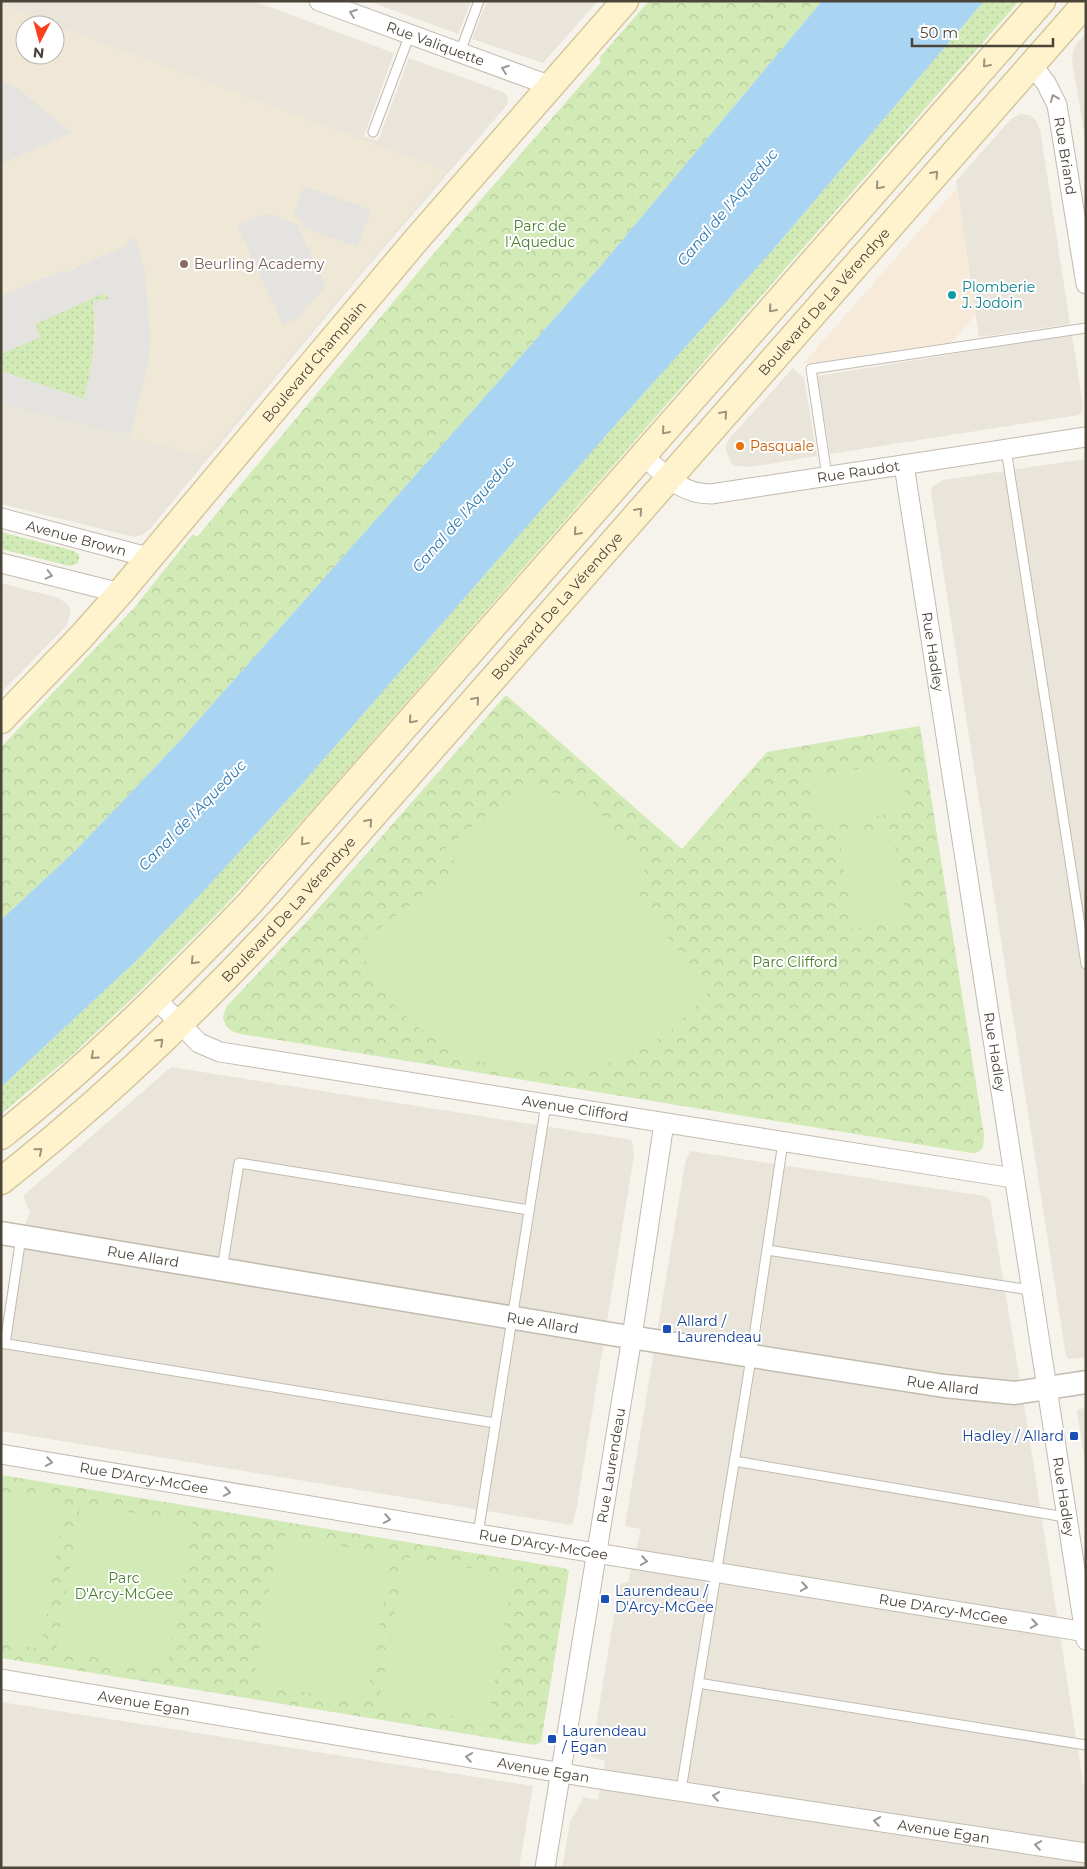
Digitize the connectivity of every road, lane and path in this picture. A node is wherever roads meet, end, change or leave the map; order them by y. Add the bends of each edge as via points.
1 (320, 1) edge
2 (478, 1) edge
3 (625, 1) edge
4 (1042, 1) edge
5 (1086, 3) edge
6 (410, 34) junction
7 (460, 52) junction
8 (1032, 65) junction
9 (551, 86) junction
10 (373, 132) dead end
11 (1080, 205) edge
12 (1086, 284) edge
13 (1086, 328) edge
14 (1086, 436) edge
15 (1006, 449) junction
16 (643, 456) junction
17 (904, 465) junction
18 (827, 476) junction
19 (668, 477) junction
20 (1, 518) edge
21 (151, 558) junction
22 (1, 563) edge
23 (120, 593) junction
24 (1, 720) edge
25 (1086, 964) edge
26 (156, 999) junction
27 (180, 1023) junction
28 (546, 1104) junction
29 (664, 1123) junction
30 (1, 1136) edge
31 (783, 1142) junction
32 (1013, 1178) junction
33 (1, 1181) edge
34 (529, 1210) junction
35 (11, 1235) edge
36 (767, 1250) junction
37 (222, 1270) junction
38 (1030, 1290) junction
39 (511, 1317) junction
40 (632, 1337) junction
41 (3, 1344) edge
42 (751, 1355) junction
43 (1086, 1382) edge
44 (1046, 1388) junction
45 (495, 1423) junction
46 (1, 1454) edge
47 (734, 1461) junction
48 (1066, 1516) junction
49 (478, 1534) junction
50 (596, 1553) junction
51 (716, 1572) junction
52 (1085, 1635) edge
53 (1, 1679) edge
54 (698, 1683) junction
55 (1086, 1745) edge
56 (561, 1772) junction
57 (681, 1790) junction
58 (1086, 1853) edge
59 (545, 1868) edge

6 -> 1 street, Rue Valiquette
2 - 7 lane
3 - 9 main road, Boulevard Champlain
4 -> 16 main road
5 - 8 main road, Boulevard De La Vérendrye
6 - 7 street, Rue Valiquette
6 - 10 lane
9 -> 7 street, Rue Valiquette
11 -> 8 street, Rue Briand via 1057,105
19 -> 8 main road, Boulevard De La Vérendrye
9 - 21 main road, Boulevard Champlain via 416,240
11 - 12 street, Rue Briand
13 - 18 lane via 811,370
14 - 15 street, Rue Raudot
15 - 17 street, Rue Raudot
15 - 25 lane
16 - 19 street, Rue Raudot
16 -> 26 main road via 250,903
17 - 18 street, Rue Raudot
17 - 32 street, Rue Hadley
18 - 19 street, Rue Raudot via 701,494 686,490
27 -> 19 main road, Boulevard De La Vérendrye via 297,903
20 - 21 street, Avenue Brown
21 - 23 main road, Boulevard Champlain
22 -> 23 street
23 - 24 main road, Boulevard Champlain
26 - 27 street, Avenue Clifford
26 -> 30 main road via 75,1074
27 - 28 street, Avenue Clifford via 200,1043 220,1052
33 -> 27 main road, Boulevard De La Vérendrye via 85,1112
28 - 29 street, Avenue Clifford
28 - 34 lane
29 - 31 street, Avenue Clifford
29 - 40 street, Rue Laurendeau
31 - 32 street, Avenue Clifford
31 - 36 lane
32 - 38 street, Rue Hadley
34 - 37 lane via 239,1163
34 - 39 lane
35 - 37 street, Rue Allard
35 - 41 lane
36 - 38 lane
36 - 42 lane
37 - 39 street, Rue Allard
38 - 44 street, Rue Hadley
39 - 40 street, Rue Allard
39 - 45 lane
40 - 42 street, Rue Allard
40 - 50 street, Rue Laurendeau
41 - 45 lane
42 - 44 street, Rue Allard via 976,1390 1015,1394
42 - 47 lane
43 - 44 street, Rue Allard
44 - 48 street, Rue Hadley
45 - 49 lane
46 -> 49 street, Rue D'Arcy-McGee
47 - 48 lane
47 - 51 lane
48 - 52 street, Rue Hadley
49 - 50 street, Rue D'Arcy-McGee
50 -> 51 street, Rue D'Arcy-McGee
50 - 56 street, Rue Laurendeau
51 -> 52 street, Rue D'Arcy-McGee
51 - 54 lane
56 -> 53 street, Avenue Egan
54 - 55 lane
54 - 57 lane
56 - 57 street, Avenue Egan
56 - 59 street, Rue Laurendeau
58 -> 57 street, Avenue Egan

